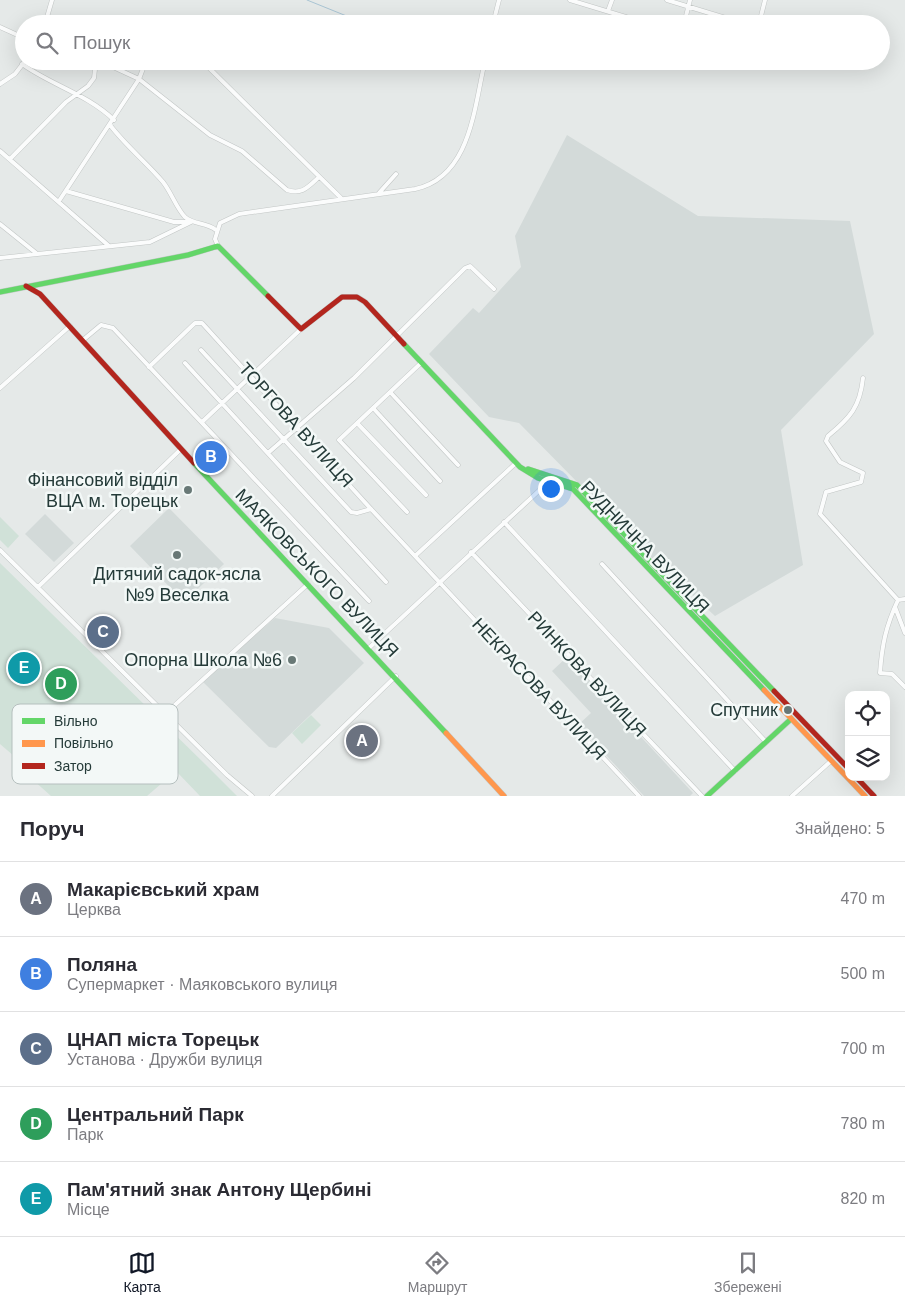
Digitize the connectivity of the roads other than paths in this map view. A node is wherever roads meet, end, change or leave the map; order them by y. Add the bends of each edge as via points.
1 (52, 0) edge
2 (499, 0) edge
3 (570, 0) edge
4 (612, 0) edge
5 (667, 0) edge
6 (690, 0) edge
7 (766, 0) edge
8 (689, 7) junction
9 (608, 11) junction
10 (48, 15) edge
11 (495, 15) edge
12 (621, 15) edge
13 (687, 15) edge
14 (718, 15) edge
15 (762, 15) edge
16 (0, 27) edge
17 (15, 34) edge
18 (18, 70) edge
19 (32, 70) edge
20 (96, 70) edge
21 (118, 70) edge
22 (142, 70) edge
23 (211, 70) edge
24 (483, 70) edge
25 (139, 79) junction
26 (0, 84) edge
27 (78, 93) junction
28 (114, 120) junction
29 (110, 125) junction
30 (0, 151) edge
31 (10, 160) junction
32 (396, 174) dead end
33 (319, 177) junction
34 (66, 192) junction
35 (379, 193) junction
36 (340, 198) junction
37 (59, 201) junction
38 (191, 222) junction
39 (0, 224) edge
40 (216, 230) junction
41 (109, 246) junction
42 (218, 246) junction
43 (36, 253) junction
44 (0, 258) edge
45 (45, 282) junction
46 (26, 286) junction
47 (494, 289) dead end
48 (0, 292) edge
49 (40, 294) junction
50 (70, 326) junction
51 (301, 330) junction
52 (397, 336) junction
53 (83, 340) junction
54 (200, 350) dead end
55 (185, 363) dead end
56 (421, 363) junction
57 (149, 367) junction
58 (252, 377) junction
59 (863, 378) dead end
60 (0, 388) edge
61 (238, 388) junction
62 (390, 392) junction
63 (222, 403) junction
64 (373, 408) junction
65 (202, 422) junction
66 (357, 423) junction
67 (298, 427) junction
68 (284, 439) junction
69 (181, 449) junction
70 (268, 453) junction
71 (458, 465) dead end
72 (518, 465) junction
73 (546, 480) junction
74 (440, 481) dead end
75 (426, 495) dead end
76 (371, 509) junction
77 (408, 512) dead end
78 (504, 522) junction
79 (0, 550) edge
80 (471, 552) junction
81 (415, 556) junction
82 (602, 564) dead end
83 (439, 581) junction
84 (386, 582) dead end
85 (308, 584) junction
86 (38, 587) junction
87 (905, 599) edge
88 (898, 600) junction
89 (369, 601) dead end
90 (895, 607) junction
91 (905, 633) edge
92 (370, 648) junction
93 (396, 676) junction
94 (905, 688) edge
95 (155, 704) edge
96 (176, 704) edge
97 (791, 719) junction
98 (178, 727) edge
99 (766, 742) junction
100 (831, 761) junction
101 (845, 765) edge
102 (735, 770) junction
103 (860, 781) edge
104 (252, 796) edge
105 (272, 796) edge
106 (504, 796) edge
107 (639, 796) edge
108 (702, 796) edge
109 (707, 796) edge
110 (792, 796) edge
111 (865, 796) edge
112 (874, 796) edge

1 - 10 street
2 - 11 street
3 - 9 street
4 - 9 street
5 - 8 street
6 - 8 street
7 - 15 street
8 - 13 street
8 - 14 street
9 - 12 street
16 - 17 street
18 - 26 street
19 - 27 street
20 - 27 street via 94,78
21 - 25 street
22 - 25 street
23 - 33 street
24 - 35 street via 468,135 445,175 429,186
25 - 28 street
25 - 33 street via 210,135 242,150 287,190 305,191
27 - 28 street
27 - 31 street
28 - 29 street
29 - 34 street
29 - 38 street via 160,179
30 - 31 street
31 - 37 street
32 - 35 street
33 - 36 street
34 - 37 street
34 - 38 street via 174,222
35 - 36 street
36 - 40 street via 239,214 220,223
37 - 41 street
38 - 40 street via 202,222
38 - 41 street via 150,242
39 - 43 street
40 - 42 street
41 - 43 street
42 - 45 main road via 188,255
42 - 51 main road
43 - 44 street
45 - 46 main road
45 - 49 main road
46 - 48 main road
46 - 49 main road, МАЯКОВСЬКОГО ВУЛИЦЯ
47 - 52 street via 470,266 465,268
49 - 50 main road, МАЯКОВСЬКОГО ВУЛИЦЯ
50 - 53 main road, МАЯКОВСЬКОГО ВУЛИЦЯ
50 - 60 street
51 - 52 main road, РУДНИЧНА ВУЛИЦЯ via 332,303 350,296 365,302
51 - 58 street, РУДНИЧНА ВУЛИЦЯ
52 - 56 main road, РУДНИЧНА ВУЛИЦЯ
52 - 67 street
53 - 57 street via 101,325 106,325 113,328
53 - 69 main road, МАЯКОВСЬКОГО ВУЛИЦЯ
54 - 61 street
55 - 63 street
56 - 62 street
56 - 72 main road, РУДНИЧНА ВУЛИЦЯ
57 - 58 street, ТОРГОВА ВУЛИЦЯ via 195,323 202,323
57 - 65 street
58 - 61 street, РУДНИЧНА ВУЛИЦЯ
58 - 67 street, ТОРГОВА ВУЛИЦЯ
59 - 88 street via 862,393 854,411 826,441 840,462 863,472 864,477 861,482 826,492 820,514
61 - 63 street, РУДНИЧНА ВУЛИЦЯ
61 - 68 street
62 - 64 street
62 - 71 street
63 - 65 street, РУДНИЧНА ВУЛИЦЯ
63 - 70 street
64 - 66 street
64 - 74 street
65 - 89 street
66 - 75 street
66 - 77 street via 339,440
67 - 68 street
67 - 76 street, ТОРГОВА ВУЛИЦЯ
68 - 70 street
68 - 76 street via 351,512 358,514
69 - 85 main road, МАЯКОВСЬКОГО ВУЛИЦЯ
69 - 86 street
70 - 84 street
72 - 73 main road, РУДНИЧНА ВУЛИЦЯ
72 - 81 street
72 - 101 main road via 577,485
73 - 78 street via 543,487
73 - 97 main road, РУДНИЧНА ВУЛИЦЯ via 573,489
76 - 81 street, ТОРГОВА ВУЛИЦЯ
78 - 80 street
78 - 102 street
79 - 86 street
80 - 83 street
80 - 108 street, РИНКОВА ВУЛИЦЯ
81 - 83 street, НЕКРАСОВА ВУЛИЦЯ
82 - 99 street
83 - 92 street
83 - 107 street, НЕКРАСОВА ВУЛИЦЯ
85 - 92 main road, МАЯКОВСЬКОГО ВУЛИЦЯ
85 - 96 street
86 - 95 street
87 - 88 street
88 - 90 street
90 - 91 street
90 - 94 street via 882,641 880,673 892,674
92 - 93 main road, МАЯКОВСЬКОГО ВУЛИЦЯ
93 - 105 street
93 - 106 main road, МАЯКОВСЬКОГО ВУЛИЦЯ
97 - 99 main road
97 - 100 main road, РУДНИЧНА ВУЛИЦЯ
98 - 104 street
99 - 102 main road
100 - 110 street
100 - 111 main road, РУДНИЧНА ВУЛИЦЯ
102 - 109 main road
103 - 112 main road

